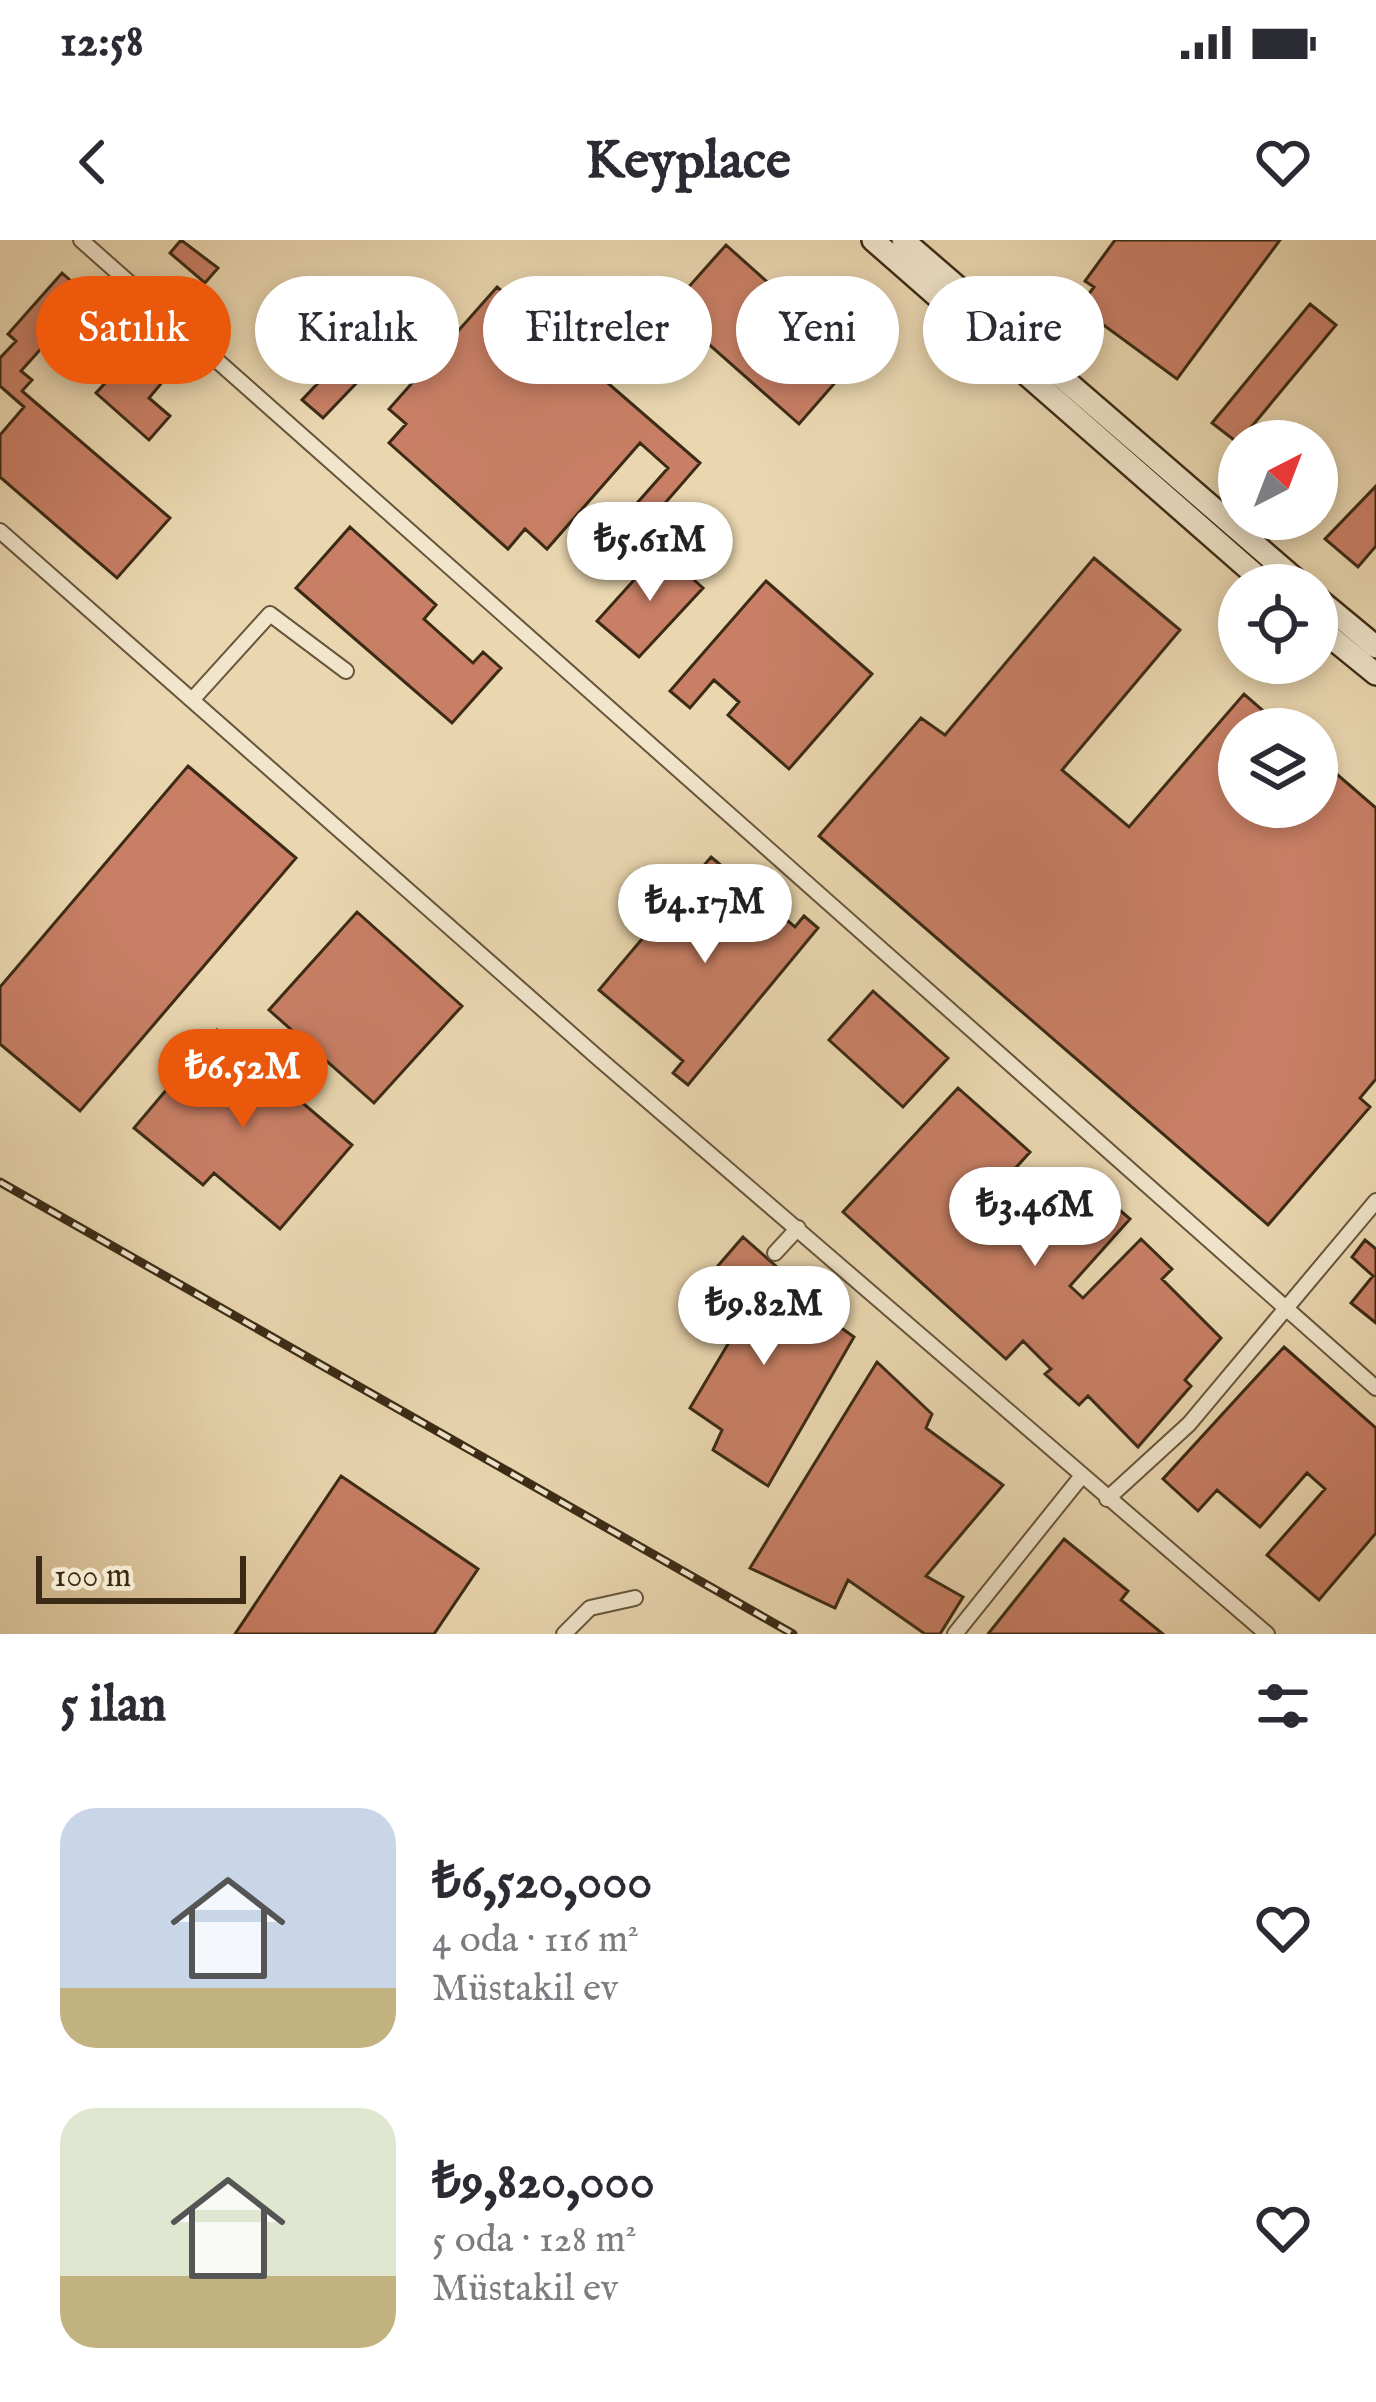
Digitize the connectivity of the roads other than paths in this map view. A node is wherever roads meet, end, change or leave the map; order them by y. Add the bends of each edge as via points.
1 (81, 240) edge
2 (904, 240) edge
3 (876, 241) edge
4 (0, 531) edge
5 (1243, 564) edge
6 (1278, 564) edge
7 (1338, 615) edge
8 (1338, 643) edge
9 (1376, 647) edge
10 (346, 671) dead end
11 (1376, 674) edge
12 (193, 700) junction
13 (1376, 1201) edge
14 (798, 1228) junction
15 (776, 1252) dead end
16 (1284, 1308) junction
17 (1376, 1388) edge
18 (1081, 1477) junction
19 (1107, 1499) junction
20 (635, 1598) dead end
21 (564, 1634) edge
22 (956, 1634) edge
23 (1267, 1634) edge

1 - 16 street
2 - 6 main road
3 - 5 main road
4 - 12 street
7 - 9 main road
8 - 11 main road
10 - 12 street via 270,614
12 - 14 street
13 - 16 street
14 - 15 street
14 - 18 street
16 - 17 street
16 - 19 street via 1189,1424
18 - 19 street
18 - 22 street
19 - 23 street
20 - 21 street via 590,1608

